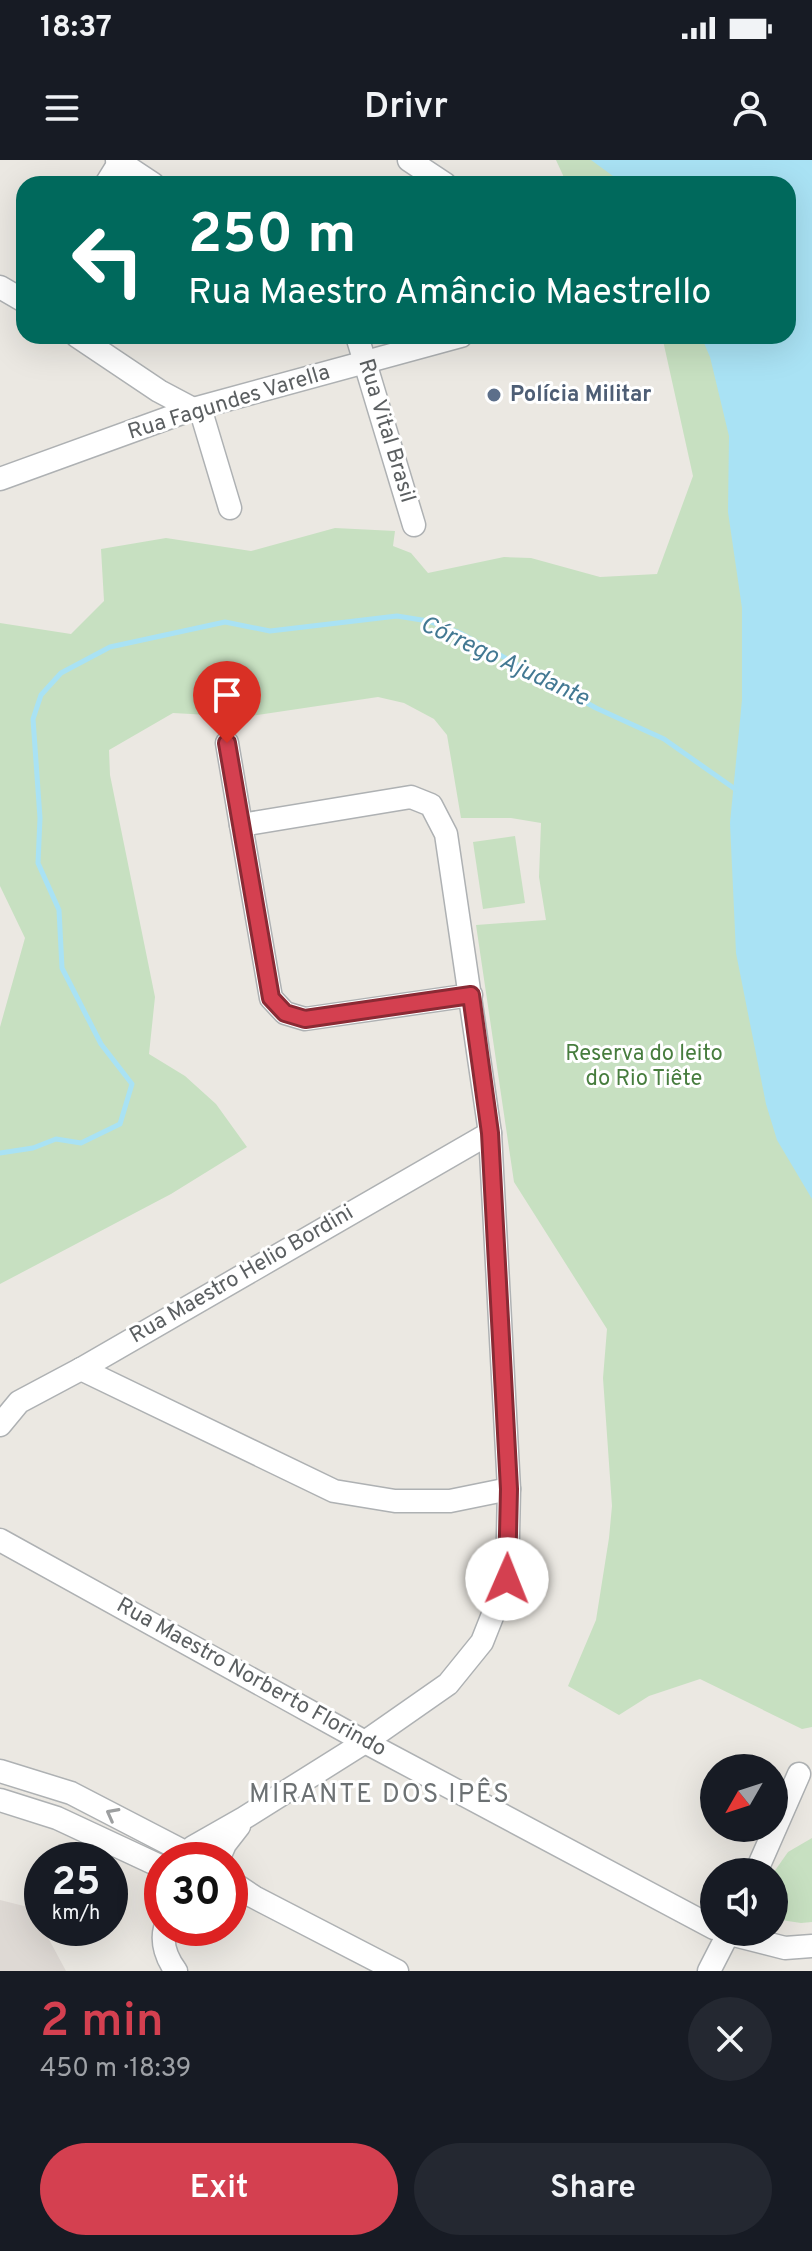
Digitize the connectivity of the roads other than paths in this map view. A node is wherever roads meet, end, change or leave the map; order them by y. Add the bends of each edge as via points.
1 (409, 160) edge
2 (119, 161) edge
3 (141, 176) edge
4 (433, 176) edge
5 (89, 344) edge
6 (360, 344) edge
7 (432, 344) edge
8 (366, 362) junction
9 (196, 408) junction
10 (0, 479) edge
11 (230, 508) dead end
12 (414, 525) dead end
13 (227, 743) dead end
14 (241, 825) junction
15 (471, 995) junction
16 (490, 1133) junction
17 (81, 1369) junction
18 (0, 1425) edge
19 (509, 1489) junction
20 (0, 1540) edge
21 (365, 1742) junction
22 (0, 1771) edge
23 (799, 1774) dead end
24 (0, 1800) edge
25 (244, 1818) junction
26 (163, 1842) edge
27 (200, 1842) edge
28 (226, 1842) edge
29 (762, 1858) edge
30 (144, 1859) edge
31 (248, 1893) edge
32 (248, 1896) edge
33 (254, 1897) junction
34 (700, 1921) edge
35 (168, 1946) edge
36 (718, 1946) edge
37 (777, 1946) edge
38 (812, 1946) edge
39 (176, 1971) edge
40 (397, 1971) edge
41 (709, 1971) edge

1 - 4 street
2 - 3 street
5 - 9 street via 159,391
6 - 8 street, Rua Vital Brasil
7 - 8 street, Rua Fagundes Varella
8 - 9 street, Rua Fagundes Varella
8 - 12 street, Rua Vital Brasil
9 - 10 street, Rua Fagundes Varella
9 - 11 street
13 - 14 street
14 - 15 street via 271,998 285,1013 305,1019
14 - 15 street via 411,797 431,805 446,834
15 - 16 street
16 - 17 street, Rua Maestro Helio Bordini
16 - 19 street
17 - 18 street, Rua Maestro Helio Bordini via 19,1402
17 - 19 street via 334,1491 395,1501 450,1501
19 - 21 street via 507,1579 482,1642 448,1684
20 - 21 street, Rua Maestro Norberto Florindo
21 - 25 street
21 - 34 street, Rua Maestro Norberto Florindo
26 -> 22 street via 71,1793
23 - 29 street
24 - 30 street via 57,1818
25 - 27 street
25 - 28 street
31 - 33 street
32 - 33 street
33 - 40 street
35 - 39 street
36 - 41 street
37 - 38 street, Rua Maestro Norberto Florindo

